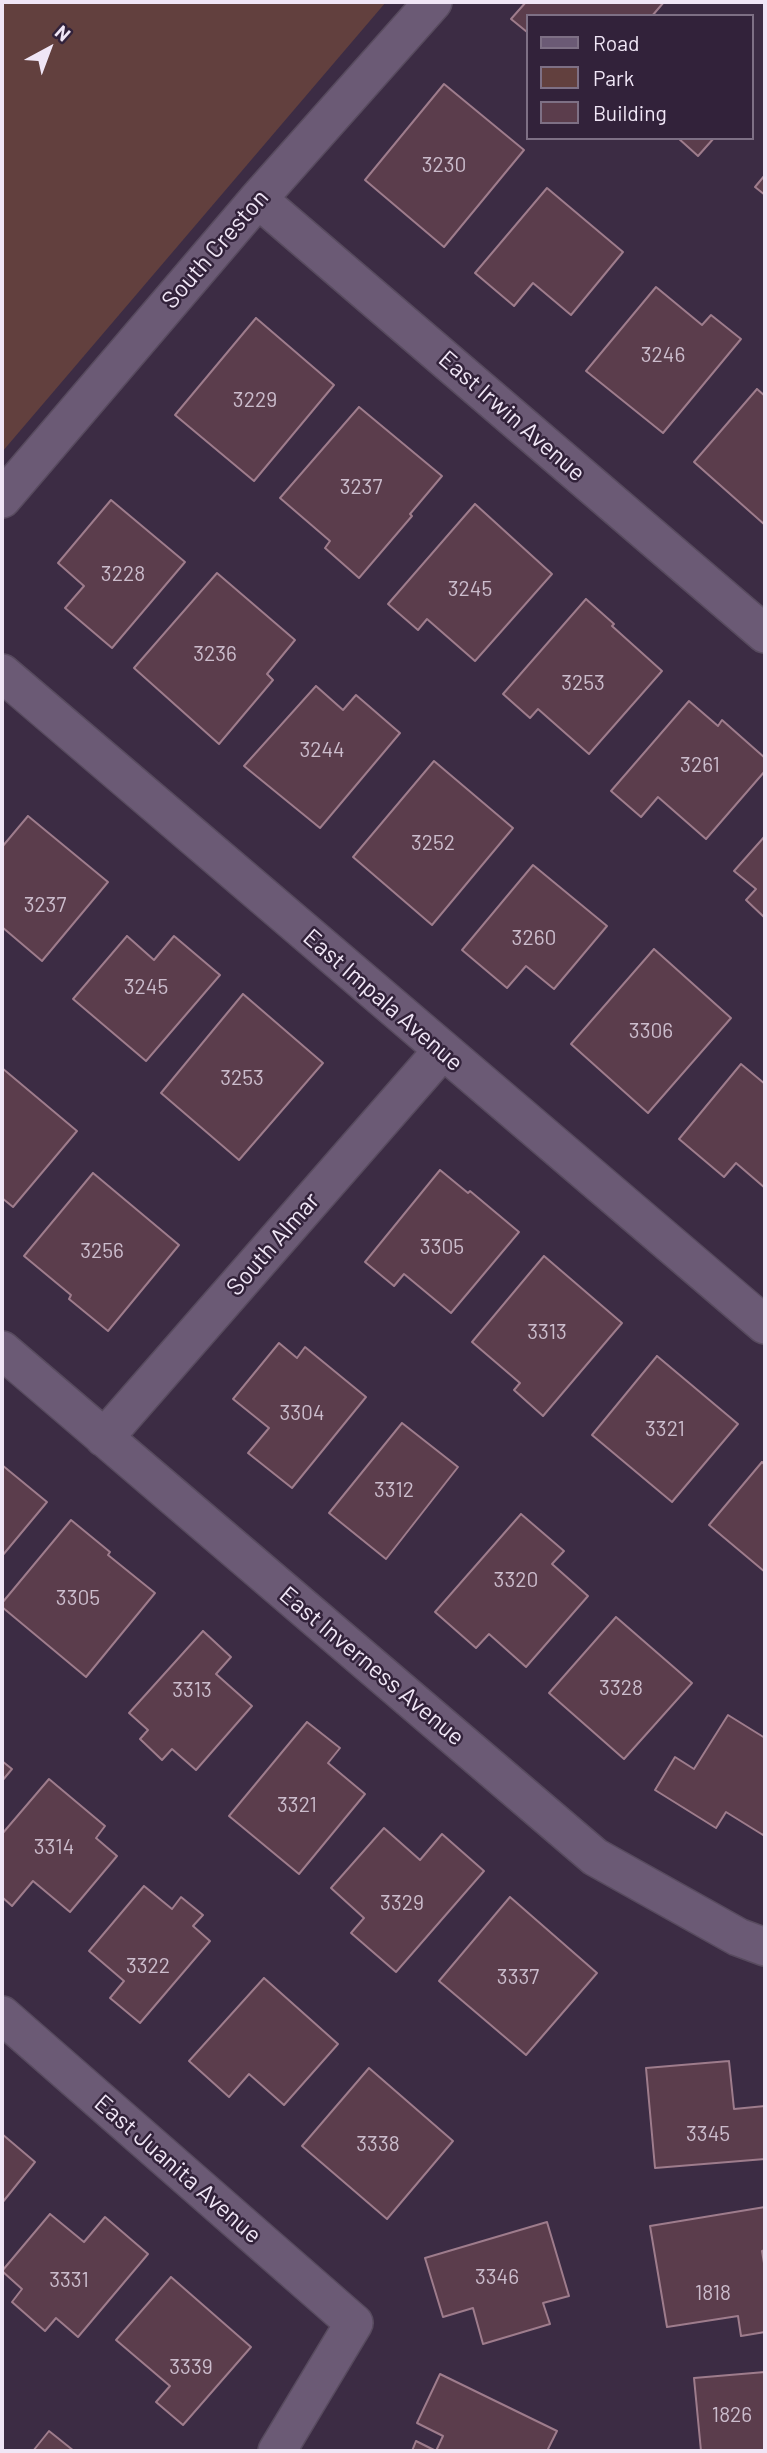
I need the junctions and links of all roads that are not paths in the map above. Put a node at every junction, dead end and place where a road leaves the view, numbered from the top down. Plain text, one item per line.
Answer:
1 (432, 2) edge
2 (258, 199) junction
3 (2, 499) edge
4 (765, 634) edge
5 (2, 673) edge
6 (442, 1051) junction
7 (765, 1325) edge
8 (2, 1350) edge
9 (104, 1438) junction
10 (765, 1947) edge
11 (2, 2015) edge
12 (277, 2451) edge

1 - 2 street, South Creston
2 - 3 street, South Creston
2 - 4 street, East Irwin Avenue
5 - 6 street, East Impala Avenue
6 - 7 street, East Impala Avenue
6 - 9 street, South Almar
8 - 9 street, East Inverness Avenue
9 - 10 street, East Inverness Avenue
11 - 12 street, East Juanita Avenue

